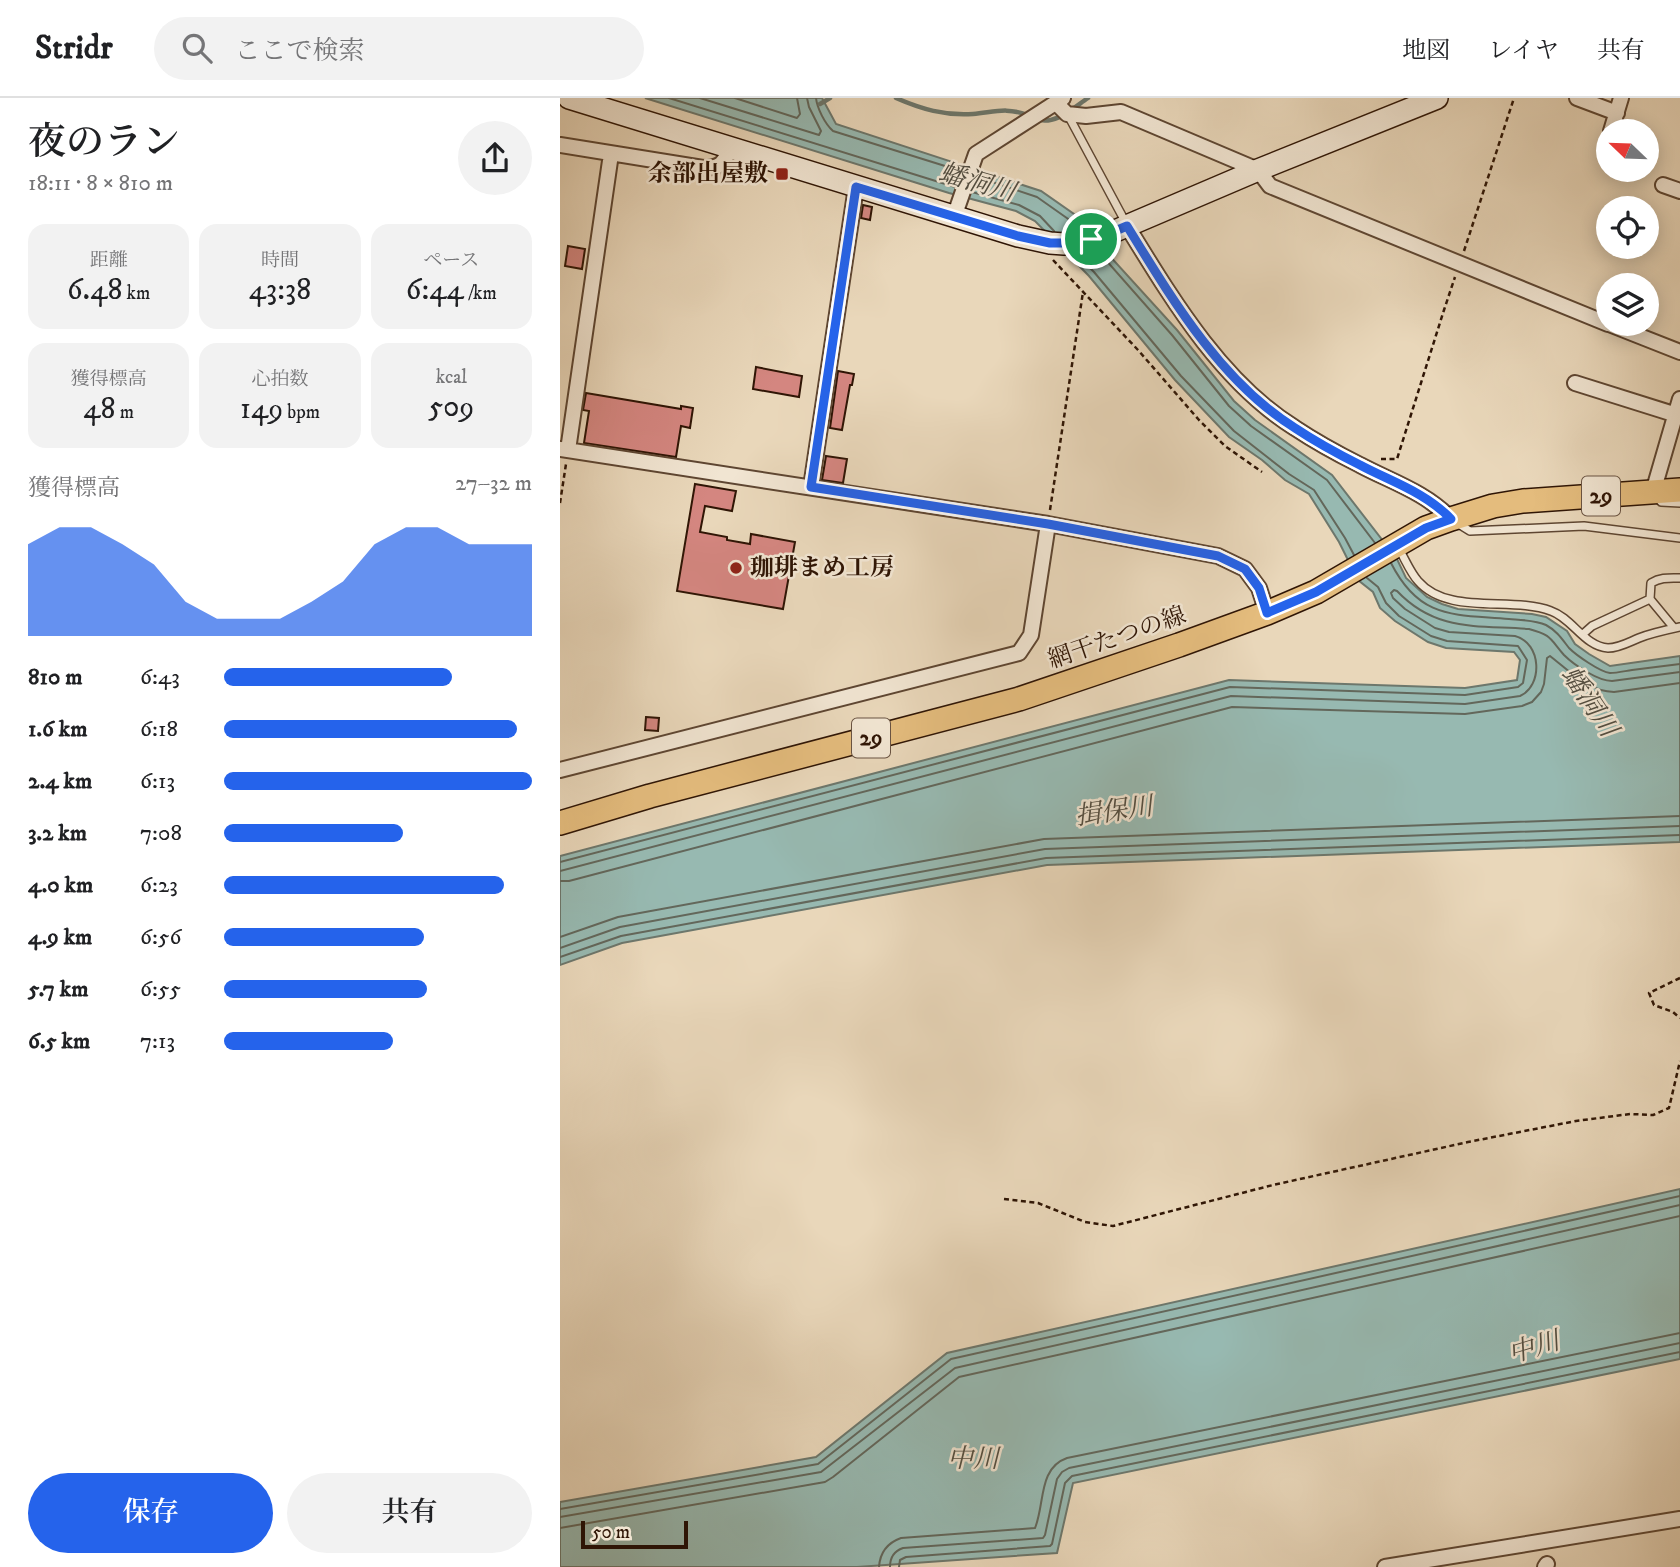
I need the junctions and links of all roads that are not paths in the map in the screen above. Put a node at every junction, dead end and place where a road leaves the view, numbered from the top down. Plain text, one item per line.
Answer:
1 (569, 98) edge
2 (1437, 98) edge
3 (1577, 98) edge
4 (1060, 100) edge
5 (1619, 105) edge
6 (1067, 114) junction
7 (560, 145) edge
8 (731, 148) junction
9 (611, 154) junction
10 (1258, 170) junction
11 (1663, 185) dead end
12 (856, 187) junction
13 (1680, 191) edge
14 (954, 217) junction
15 (1127, 226) junction
16 (1596, 319) edge
17 (1639, 336) edge
18 (1680, 352) edge
19 (1575, 383) dead end
20 (1680, 399) edge
21 (1678, 416) edge
22 (564, 450) edge
23 (811, 487) junction
24 (1680, 490) edge
25 (1653, 492) junction
26 (1680, 503) edge
27 (1451, 519) junction
28 (1048, 524) junction
29 (1680, 538) edge
30 (1396, 545) junction
31 (1680, 578) edge
32 (1650, 599) junction
33 (1267, 613) junction
34 (1677, 627) edge
35 (1583, 634) junction
36 (560, 770) edge
37 (560, 822) edge
38 (1680, 1519) edge
39 (1385, 1567) edge

1 - 8 street
2 - 10 street
3 - 5 street
4 - 6 street
4 - 14 street
6 - 10 street
6 - 15 lane
7 - 9 street
8 - 9 street
8 - 12 street
9 - 22 street
10 - 15 street
10 - 16 street
11 - 13 street
12 - 14 street
12 - 23 street
14 - 15 street
15 - 27 street
17 - 18 street
19 - 21 street
20 - 21 street
21 - 25 street
22 - 23 street
23 - 28 street
24 - 25 main road, 網干たつの線 / 29
25 - 26 lane
25 - 27 main road, 網干たつの線 / 29
27 - 29 lane
27 - 30 main road, 網干たつの線 / 29
28 - 33 street
28 - 36 street
30 - 33 main road, 網干たつの線 / 29
30 - 35 lane
31 - 32 lane
32 - 34 lane
32 - 35 lane
33 - 37 main road, 網干たつの線 / 29
34 - 35 lane
38 - 39 street

